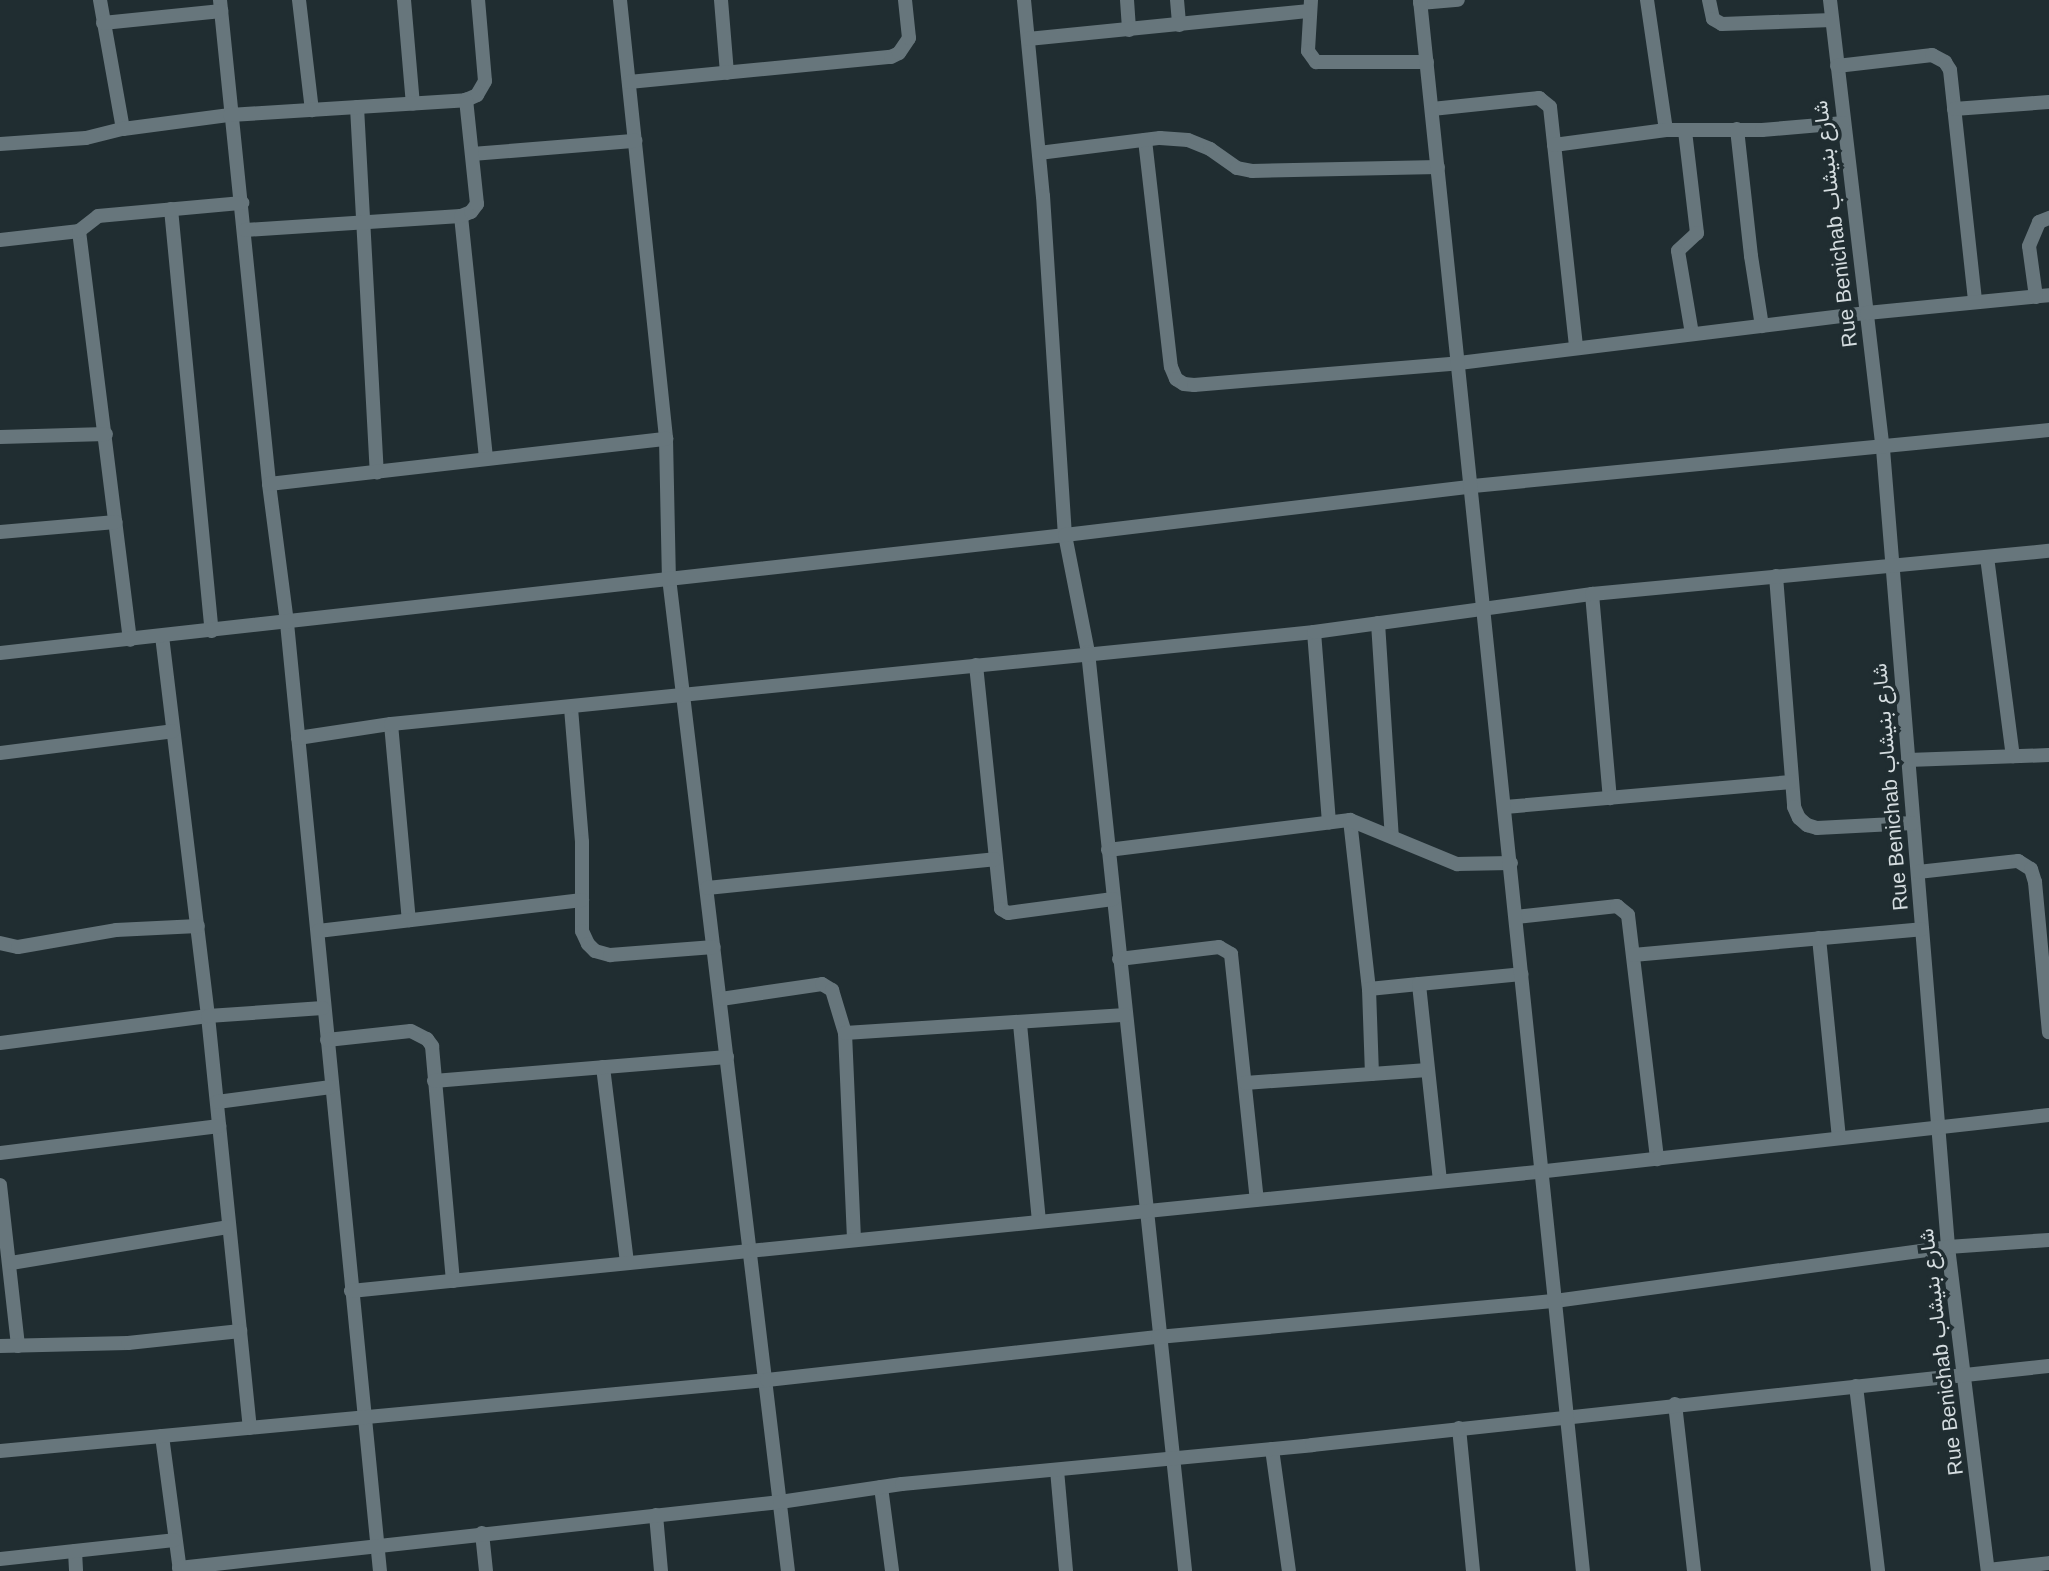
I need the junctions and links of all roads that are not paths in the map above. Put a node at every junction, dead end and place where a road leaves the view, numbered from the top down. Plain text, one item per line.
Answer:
1 (100, 0) edge
2 (299, 0) edge
3 (404, 0) edge
4 (478, 0) edge
5 (620, 0) edge
6 (721, 0) edge
7 (905, 0) edge
8 (1024, 0) edge
9 (1127, 0) edge
10 (1177, 0) edge
11 (1458, 0) edge
12 (1647, 0) edge
13 (1709, 0) edge
14 (1830, 0) edge
15 (1420, 2) edge
16 (220, 6) edge
17 (1311, 6) edge
18 (1832, 20) junction
19 (103, 23) junction
20 (1179, 25) junction
21 (1129, 30) junction
22 (1028, 39) junction
23 (1427, 62) junction
24 (1837, 66) junction
25 (727, 73) junction
26 (629, 82) junction
27 (466, 100) junction
28 (2049, 102) edge
29 (413, 103) junction
30 (357, 107) junction
31 (1432, 109) junction
32 (1954, 109) junction
33 (312, 110) junction
34 (230, 115) junction
35 (1844, 123) junction
36 (123, 129) junction
37 (1666, 130) junction
38 (1737, 130) junction
39 (1685, 131) junction
40 (1145, 140) junction
41 (635, 141) junction
42 (0, 144) edge
43 (1554, 145) junction
44 (1039, 153) junction
45 (472, 154) junction
46 (1438, 167) junction
47 (242, 203) junction
48 (171, 209) junction
49 (461, 216) junction
50 (2049, 218) edge
51 (363, 222) junction
52 (245, 230) junction
53 (79, 231) junction
54 (0, 240) edge
55 (2043, 296) edge
56 (1975, 302) junction
57 (1867, 313) junction
58 (1762, 326) junction
59 (1692, 334) junction
60 (1576, 348) junction
61 (1460, 363) junction
62 (2049, 430) edge
63 (106, 434) junction
64 (0, 437) edge
65 (666, 439) junction
66 (1883, 449) junction
67 (486, 459) junction
68 (377, 472) junction
69 (270, 484) junction
70 (1473, 486) junction
71 (116, 522) junction
72 (0, 532) edge
73 (1065, 535) junction
74 (2049, 551) edge
75 (1987, 557) junction
76 (1893, 565) junction
77 (1776, 576) junction
78 (669, 578) junction
79 (1592, 594) junction
80 (1485, 608) junction
81 (287, 623) junction
82 (1378, 623) junction
83 (212, 631) junction
84 (1314, 632) junction
85 (162, 636) junction
86 (130, 640) junction
87 (1088, 652) junction
88 (0, 653) edge
89 (976, 665) junction
90 (684, 695) junction
91 (571, 708) junction
92 (391, 724) junction
93 (173, 731) junction
94 (298, 738) junction
95 (0, 753) edge
96 (2049, 755) edge
97 (2013, 756) junction
98 (1908, 760) junction
99 (1791, 782) junction
100 (1610, 798) junction
101 (1505, 807) junction
102 (1350, 820) junction
103 (1329, 822) junction
104 (1913, 823) junction
105 (1392, 837) junction
106 (1108, 850) junction
107 (995, 859) junction
108 (1511, 863) junction
109 (1917, 872) junction
110 (707, 888) junction
111 (1113, 899) junction
112 (582, 900) junction
113 (1516, 917) junction
114 (409, 920) junction
115 (2044, 920) edge
116 (198, 926) junction
117 (1922, 929) junction
118 (318, 931) junction
119 (1819, 938) junction
120 (0, 943) edge
121 (714, 947) junction
122 (1633, 955) junction
123 (1119, 959) junction
124 (1522, 974) junction
125 (1419, 984) junction
126 (1369, 989) junction
127 (721, 999) junction
128 (323, 1009) junction
129 (1125, 1015) junction
130 (208, 1016) junction
131 (1020, 1024) junction
132 (2049, 1031) edge
133 (845, 1033) junction
134 (327, 1040) junction
135 (0, 1043) edge
136 (727, 1057) junction
137 (603, 1067) junction
138 (1428, 1070) junction
139 (1372, 1074) junction
140 (434, 1081) junction
141 (1245, 1083) junction
142 (331, 1087) junction
143 (217, 1102) junction
144 (2049, 1115) edge
145 (219, 1126) junction
146 (1939, 1128) junction
147 (1839, 1138) junction
148 (0, 1153) edge
149 (1657, 1159) junction
150 (1542, 1171) junction
151 (1440, 1181) junction
152 (0, 1185) edge
153 (1257, 1200) junction
154 (1145, 1210) junction
155 (1039, 1221) junction
156 (229, 1227) junction
157 (854, 1240) junction
158 (2049, 1240) edge
159 (1948, 1247) junction
160 (751, 1250) junction
161 (11, 1263) junction
162 (627, 1263) junction
163 (453, 1281) junction
164 (351, 1291) junction
165 (1555, 1301) junction
166 (240, 1331) junction
167 (1158, 1338) junction
168 (0, 1346) edge
169 (18, 1346) junction
170 (2049, 1366) edge
171 (1964, 1375) junction
172 (767, 1380) junction
173 (1856, 1386) junction
174 (1675, 1404) junction
175 (1566, 1416) junction
176 (363, 1417) junction
177 (250, 1428) junction
178 (1459, 1428) junction
179 (162, 1436) junction
180 (1272, 1449) junction
181 (0, 1451) edge
182 (1172, 1456) junction
183 (1057, 1469) junction
184 (881, 1487) junction
185 (780, 1502) junction
186 (656, 1515) junction
187 (482, 1533) junction
188 (174, 1540) junction
189 (377, 1544) junction
190 (75, 1551) junction
191 (0, 1559) edge
192 (2049, 1563) edge
193 (180, 1570) edge
194 (76, 1571) edge
195 (380, 1571) edge
196 (486, 1571) edge
197 (661, 1571) edge
198 (788, 1571) edge
199 (892, 1571) edge
200 (1066, 1571) edge
201 (1185, 1571) edge
202 (1289, 1571) edge
203 (1473, 1571) edge
204 (1583, 1571) edge
205 (1694, 1571) edge
206 (1878, 1571) edge
207 (1988, 1571) edge

1 - 19 street
2 - 33 street
3 - 29 street
4 - 27 street
5 - 26 street
6 - 25 street
7 - 25 street
8 - 22 street
9 - 21 street
10 - 20 street
11 - 15 street
12 - 37 street
13 - 18 street
14 - 18 street, Rue Benichab شارع بنيشاب
15 - 23 street
16 - 19 street
16 - 34 street
17 - 20 street
17 - 23 street
18 - 24 street, Rue Benichab شارع بنيشاب
19 - 36 street
20 - 21 street
21 - 22 street
22 - 44 street
23 - 31 street
24 - 32 street
24 - 35 street, Rue Benichab شارع بنيشاب
25 - 26 street
26 - 41 street
27 - 29 street
27 - 45 street
28 - 32 street
29 - 30 street
30 - 33 street
30 - 51 street
31 - 43 street
31 - 46 street
32 - 56 street
33 - 34 street
34 - 36 street
34 - 47 street
35 - 38 street
35 - 57 street, Rue Benichab شارع بنيشاب
36 - 42 street
37 - 39 street
37 - 43 street
38 - 39 street
38 - 58 street
39 - 59 street
40 - 44 street
40 - 46 street
40 - 61 street
41 - 45 street
41 - 65 street
43 - 60 street
44 - 73 street
45 - 49 street
46 - 61 street
47 - 48 street
47 - 52 street
48 - 53 street
48 - 83 street
49 - 51 street
49 - 67 street
50 - 55 street
51 - 52 street
51 - 68 street
52 - 69 street
53 - 54 street
53 - 63 street
55 - 56 street
56 - 57 street
57 - 58 street
57 - 66 street, Rue Benichab شارع بنيشاب
58 - 59 street
59 - 60 street
60 - 61 street
61 - 70 street
62 - 66 street
63 - 64 street
63 - 71 street
65 - 67 street
65 - 78 street
66 - 70 street
66 - 76 street, Rue Benichab شارع بنيشاب
67 - 68 street
68 - 69 street
69 - 81 street
70 - 73 street
70 - 80 street
71 - 72 street
71 - 86 street
73 - 78 street
73 - 87 street
74 - 75 street
75 - 76 street
75 - 97 street
76 - 77 street
76 - 98 street, Rue Benichab شارع بنيشاب
77 - 79 street
77 - 99 street
78 - 81 street
78 - 90 street
79 - 80 street
79 - 100 street
80 - 82 street
80 - 101 street
81 - 83 street
81 - 94 street
82 - 84 street
82 - 105 street
83 - 85 street
84 - 87 street
84 - 103 street
85 - 86 street
85 - 93 street
86 - 88 street
87 - 89 street
87 - 106 street
89 - 90 street
89 - 107 street
90 - 91 street
90 - 110 street
91 - 92 street
91 - 112 street
92 - 94 street
92 - 114 street
93 - 95 street
93 - 116 street
94 - 118 street
96 - 97 street
97 - 98 street
98 - 104 street, Rue Benichab شارع بنيشاب
99 - 100 street
99 - 104 street
100 - 101 street
101 - 108 street
102 - 103 street
102 - 105 street
102 - 126 street
103 - 106 street
104 - 109 street, Rue Benichab شارع بنيشاب
105 - 108 street
106 - 111 street
107 - 110 street
107 - 111 street
108 - 113 street
109 - 115 street
109 - 117 street, Rue Benichab شارع بنيشاب
110 - 121 street
111 - 123 street
112 - 114 street
112 - 121 street
113 - 122 street
113 - 124 street
114 - 118 street
115 - 132 street
116 - 120 street
116 - 130 street
117 - 119 street
117 - 146 street, Rue Benichab شارع بنيشاب
118 - 128 street
119 - 122 street
119 - 147 street
121 - 127 street
122 - 149 street
123 - 129 street
123 - 141 street
124 - 125 street
124 - 150 street
125 - 126 street
125 - 138 street
126 - 139 street
127 - 133 street
127 - 136 street
128 - 130 street
128 - 134 street
129 - 131 street
129 - 154 street
130 - 135 street
130 - 143 street
131 - 133 street
131 - 155 street
133 - 157 street
134 - 140 street
134 - 142 street
136 - 137 street
136 - 160 street
137 - 140 street
137 - 162 street
138 - 139 street
138 - 151 street
139 - 141 street
140 - 163 street
141 - 153 street
142 - 143 street
142 - 164 street
143 - 145 street
144 - 146 street
145 - 148 street
145 - 156 street
146 - 147 street
146 - 159 street, Rue Benichab شارع بنيشاب
147 - 149 street
149 - 150 street
150 - 151 street
150 - 165 street
151 - 153 street
152 - 161 street
153 - 154 street
154 - 155 street
154 - 167 street
155 - 157 street
156 - 161 street
156 - 166 street
157 - 160 street
158 - 159 street
159 - 165 street
159 - 171 street, Rue Benichab شارع بنيشاب
160 - 162 street
160 - 172 street
161 - 169 street
162 - 163 street
163 - 164 street
164 - 176 street
165 - 167 street
165 - 175 street
166 - 169 street
166 - 177 street
167 - 172 street
167 - 182 street
168 - 169 street
170 - 171 street
171 - 173 street
171 - 207 street, Rue Benichab شارع بنيشاب
172 - 176 street
172 - 185 street
173 - 174 street
173 - 206 street
174 - 175 street
174 - 205 street
175 - 178 street
175 - 204 street
176 - 177 street
176 - 189 street
177 - 179 street
178 - 180 street
178 - 203 street
179 - 181 street
179 - 188 street
180 - 182 street
180 - 202 street
182 - 183 street
182 - 201 street
183 - 184 street
183 - 200 street
184 - 185 street
184 - 199 street
185 - 186 street
185 - 198 street
186 - 187 street
186 - 197 street
187 - 189 street
187 - 196 street
188 - 190 street
188 - 193 street
189 - 193 street
189 - 195 street
190 - 191 street
190 - 194 street
192 - 207 street

